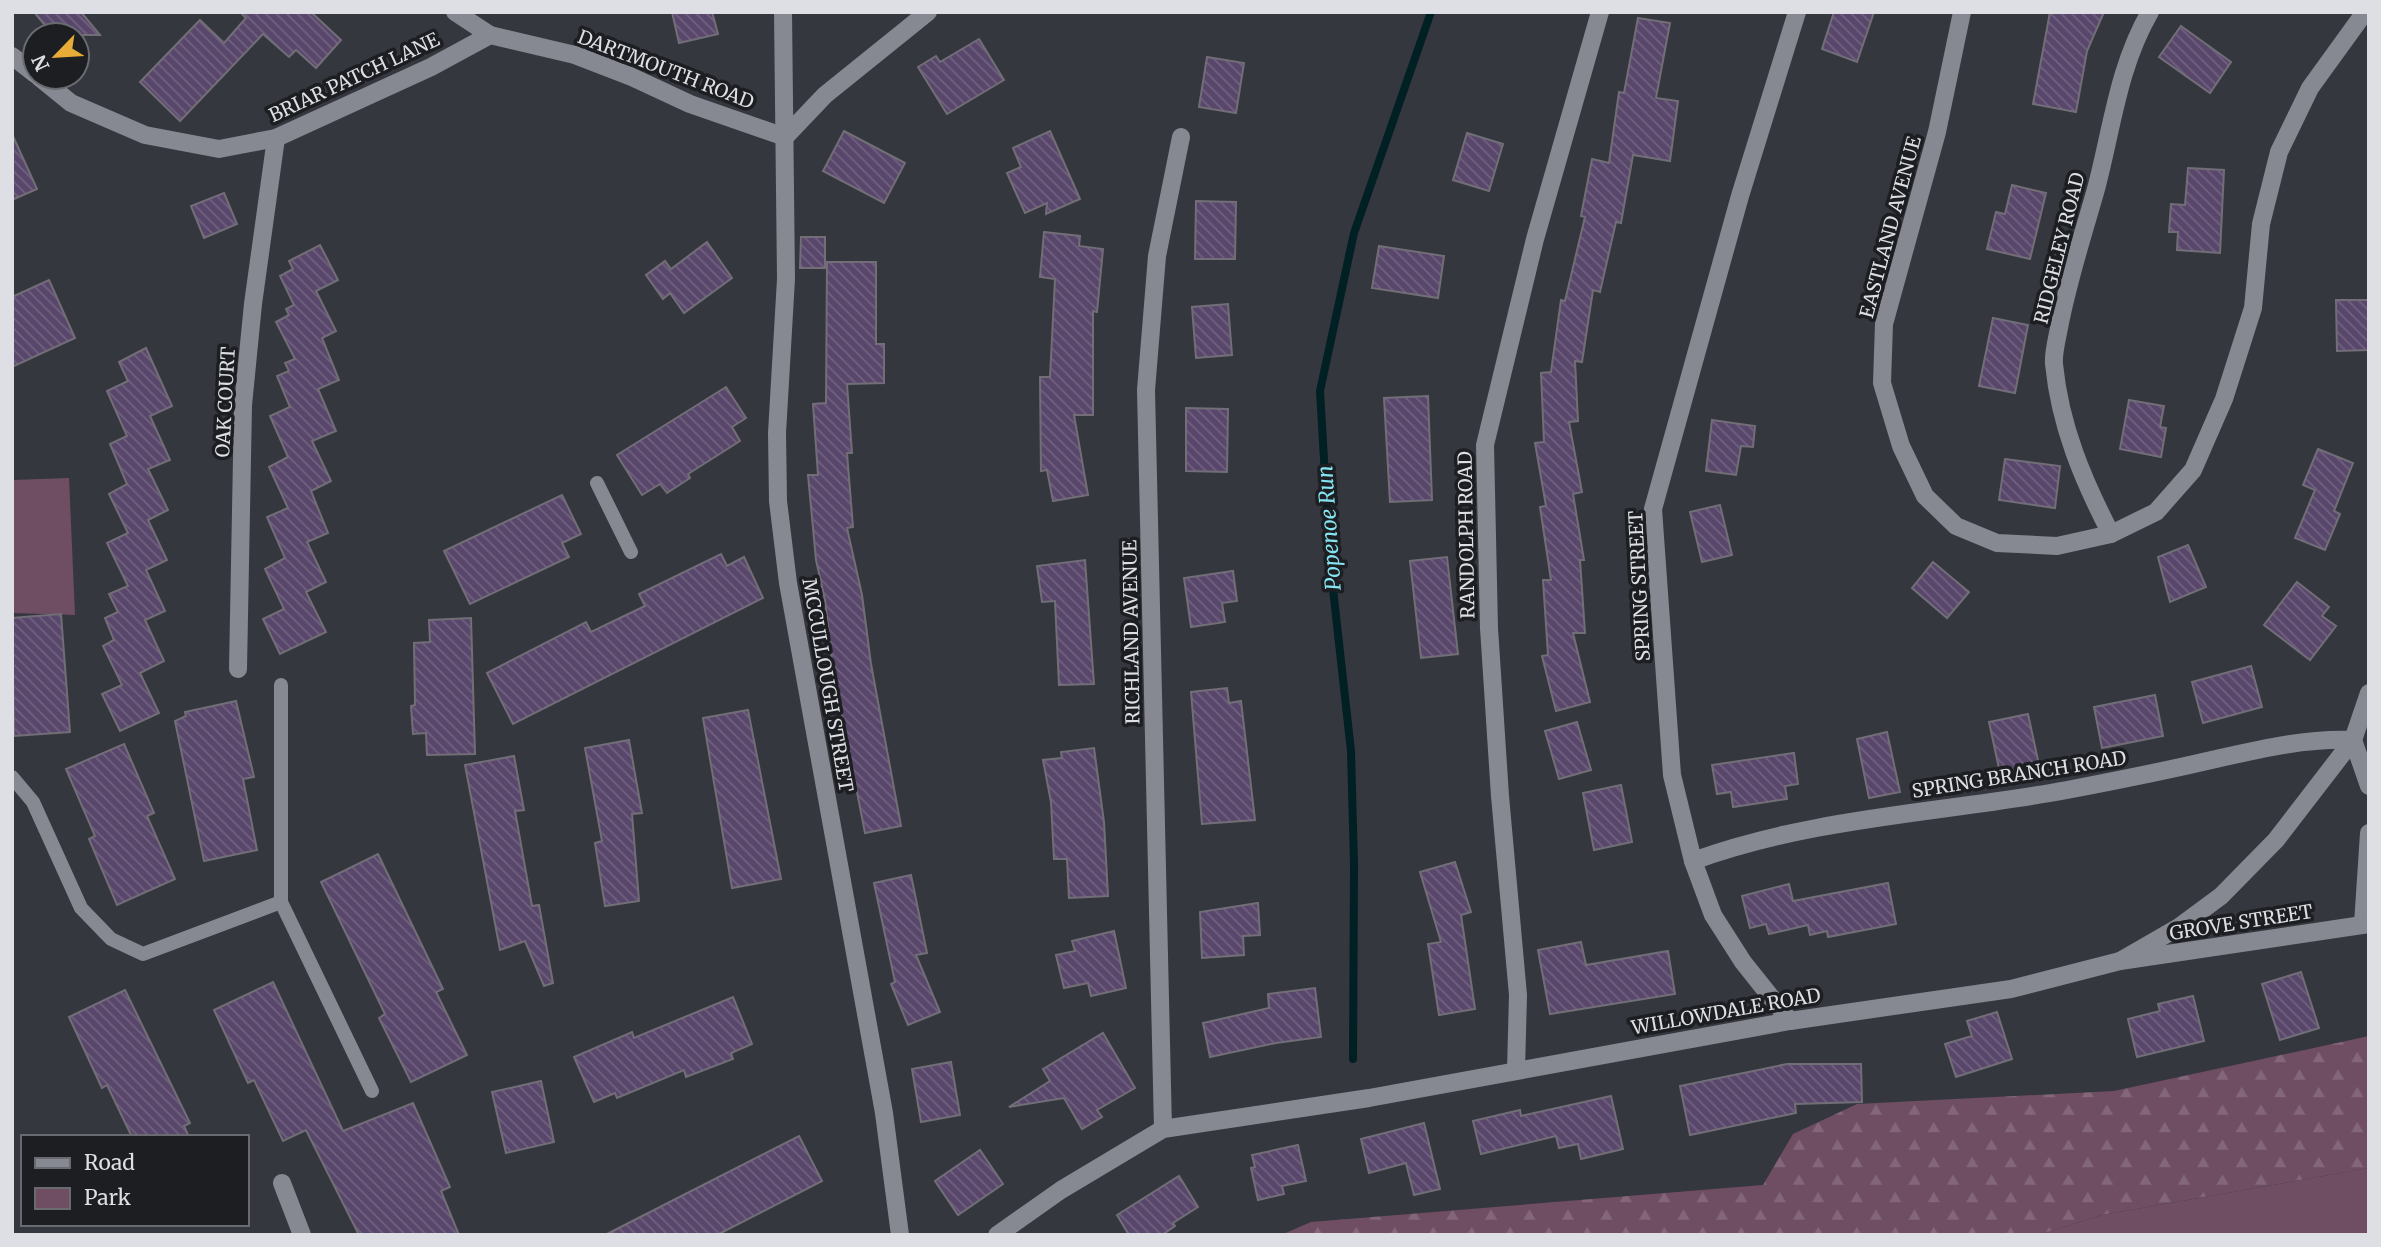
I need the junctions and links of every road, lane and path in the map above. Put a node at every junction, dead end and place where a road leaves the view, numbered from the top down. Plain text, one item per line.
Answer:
1 (455, 12) edge
2 (783, 12) edge
3 (928, 12) edge
4 (1600, 12) edge
5 (1797, 12) edge
6 (1962, 12) edge
7 (2150, 12) edge
8 (2365, 12) edge
9 (489, 35) junction
10 (56, 91) edge
11 (785, 137) junction
12 (1181, 137) dead end
13 (276, 138) junction
14 (597, 483) dead end
15 (2110, 534) junction
16 (631, 552) dead end
17 (238, 670) dead end
18 (281, 685) dead end
19 (2369, 693) edge
20 (2353, 740) junction
21 (12, 777) edge
22 (2369, 786) edge
23 (2369, 833) edge
24 (1693, 861) junction
25 (281, 902) junction
26 (2366, 924) edge
27 (2120, 961) junction
28 (1790, 1021) junction
29 (1516, 1070) junction
30 (372, 1091) dead end
31 (1163, 1129) junction
32 (282, 1183) dead end
33 (302, 1235) edge
34 (900, 1235) edge
35 (997, 1235) edge

1 - 9 street, DARTMOUTH ROAD
2 - 11 street, MCCULLOUGH STREET
3 - 11 street
4 - 29 street, RANDOLPH ROAD
5 - 24 street, SPRING STREET
6 - 15 street, EASTLAND AVENUE
7 - 15 street, RIDGELEY ROAD
8 - 15 street, EASTLAND AVENUE
9 - 11 street, DARTMOUTH ROAD
9 - 13 street, BRIAR PATCH LANE
10 - 13 street, BRIAR PATCH LANE
11 - 34 street, MCCULLOUGH STREET
12 - 31 street, RICHLAND AVENUE
13 - 17 street, OAK COURT
14 - 16 lane
18 - 25 lane
19 - 20 street, WILLOWDALE ROAD
20 - 22 street
20 - 24 street, SPRING BRANCH ROAD
20 - 27 street, WILLOWDALE ROAD
21 - 25 lane
23 - 26 street
24 - 28 street, SPRING STREET
25 - 30 lane
26 - 27 street, GROVE STREET
27 - 28 street, WILLOWDALE ROAD
28 - 29 street, WILLOWDALE ROAD
29 - 31 street, WILLOWDALE ROAD
31 - 35 street, WILLOWDALE ROAD
32 - 33 street

